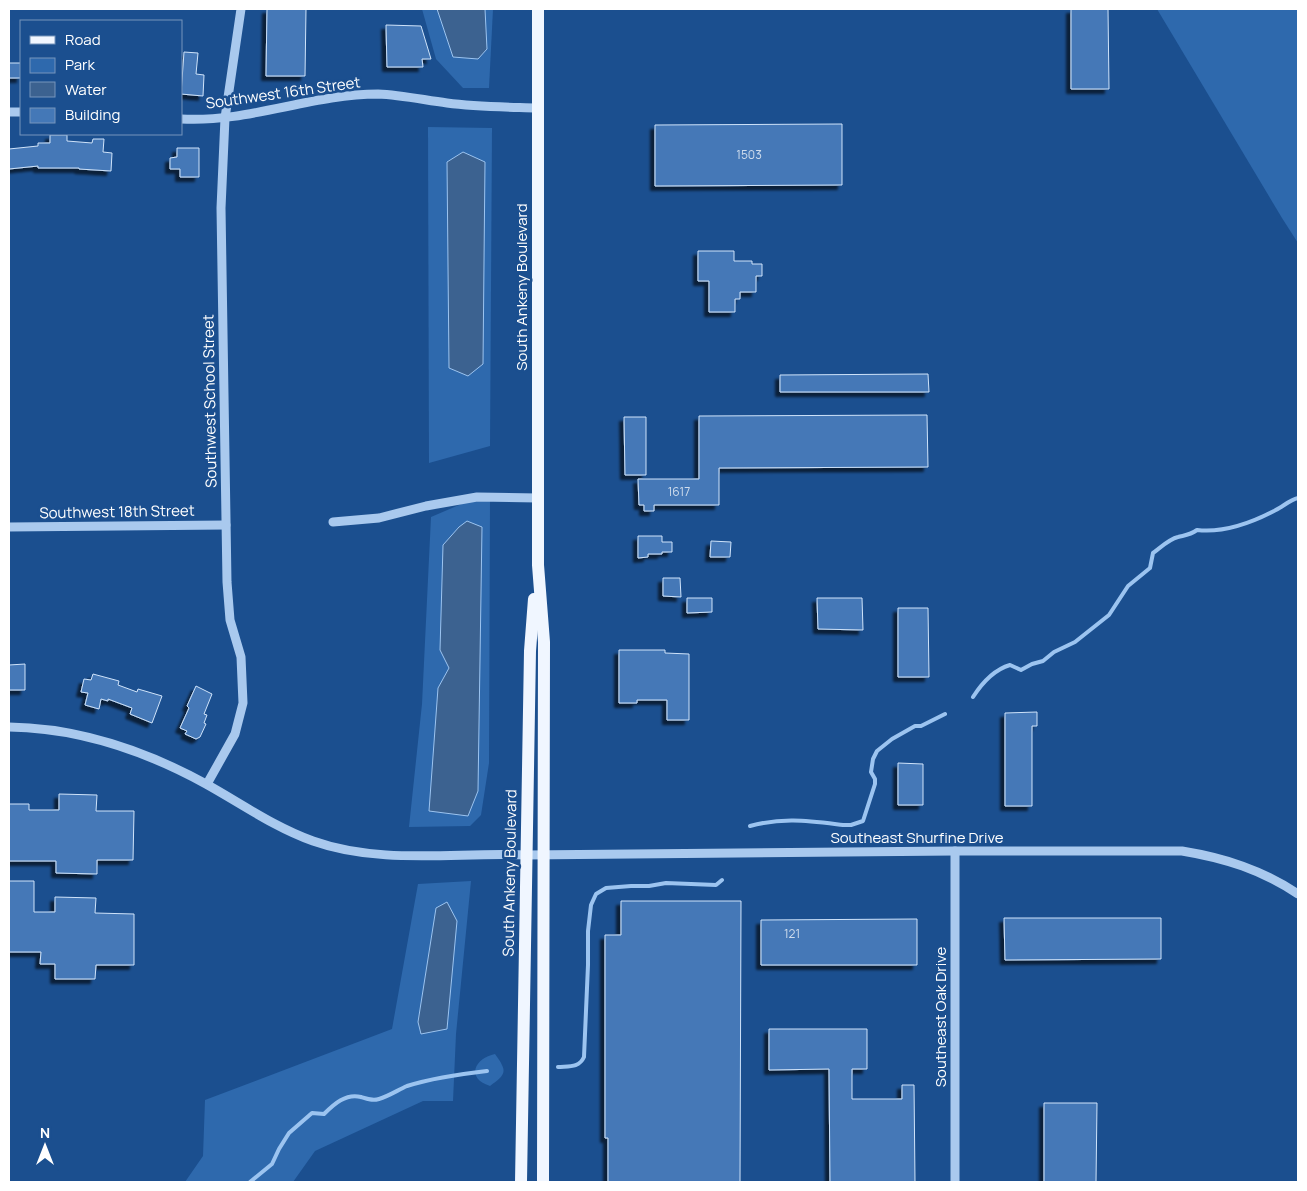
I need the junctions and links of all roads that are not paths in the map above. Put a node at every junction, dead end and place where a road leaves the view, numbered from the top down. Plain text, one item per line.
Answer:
1 (241, 9) edge
2 (538, 9) edge
3 (538, 108) junction
4 (225, 118) junction
5 (182, 119) edge
6 (538, 498) junction
7 (333, 522) dead end
8 (226, 525) junction
9 (9, 527) edge
10 (538, 565) junction
11 (9, 726) edge
12 (206, 784) junction
13 (954, 851) junction
14 (526, 855) junction
15 (543, 855) junction
16 (1298, 894) edge
17 (521, 1182) edge
18 (543, 1182) edge
19 (956, 1182) edge

1 - 4 street, Southwest School Street
2 - 3 main road, South Ankeny Boulevard
3 - 4 street, Southwest 16th Street
3 - 6 main road, South Ankeny Boulevard
4 - 5 street, Southwest 16th Street
4 - 8 street, Southwest School Street
6 - 7 street
6 - 10 main road, South Ankeny Boulevard
8 - 9 street, Southwest 18th Street
8 - 12 street, Southwest School Street
10 - 14 main road, South Ankeny Boulevard
10 - 15 main road, South Ankeny Boulevard
11 - 12 street, Southeast Shurfine Drive
12 - 14 street, Southeast Shurfine Drive
13 - 15 street, Southeast Shurfine Drive
13 - 16 street, Southeast Shurfine Drive
13 - 19 street, Southeast Oak Drive
14 - 15 street, Southeast Shurfine Drive
14 - 17 main road, South Ankeny Boulevard
15 - 18 main road, South Ankeny Boulevard

